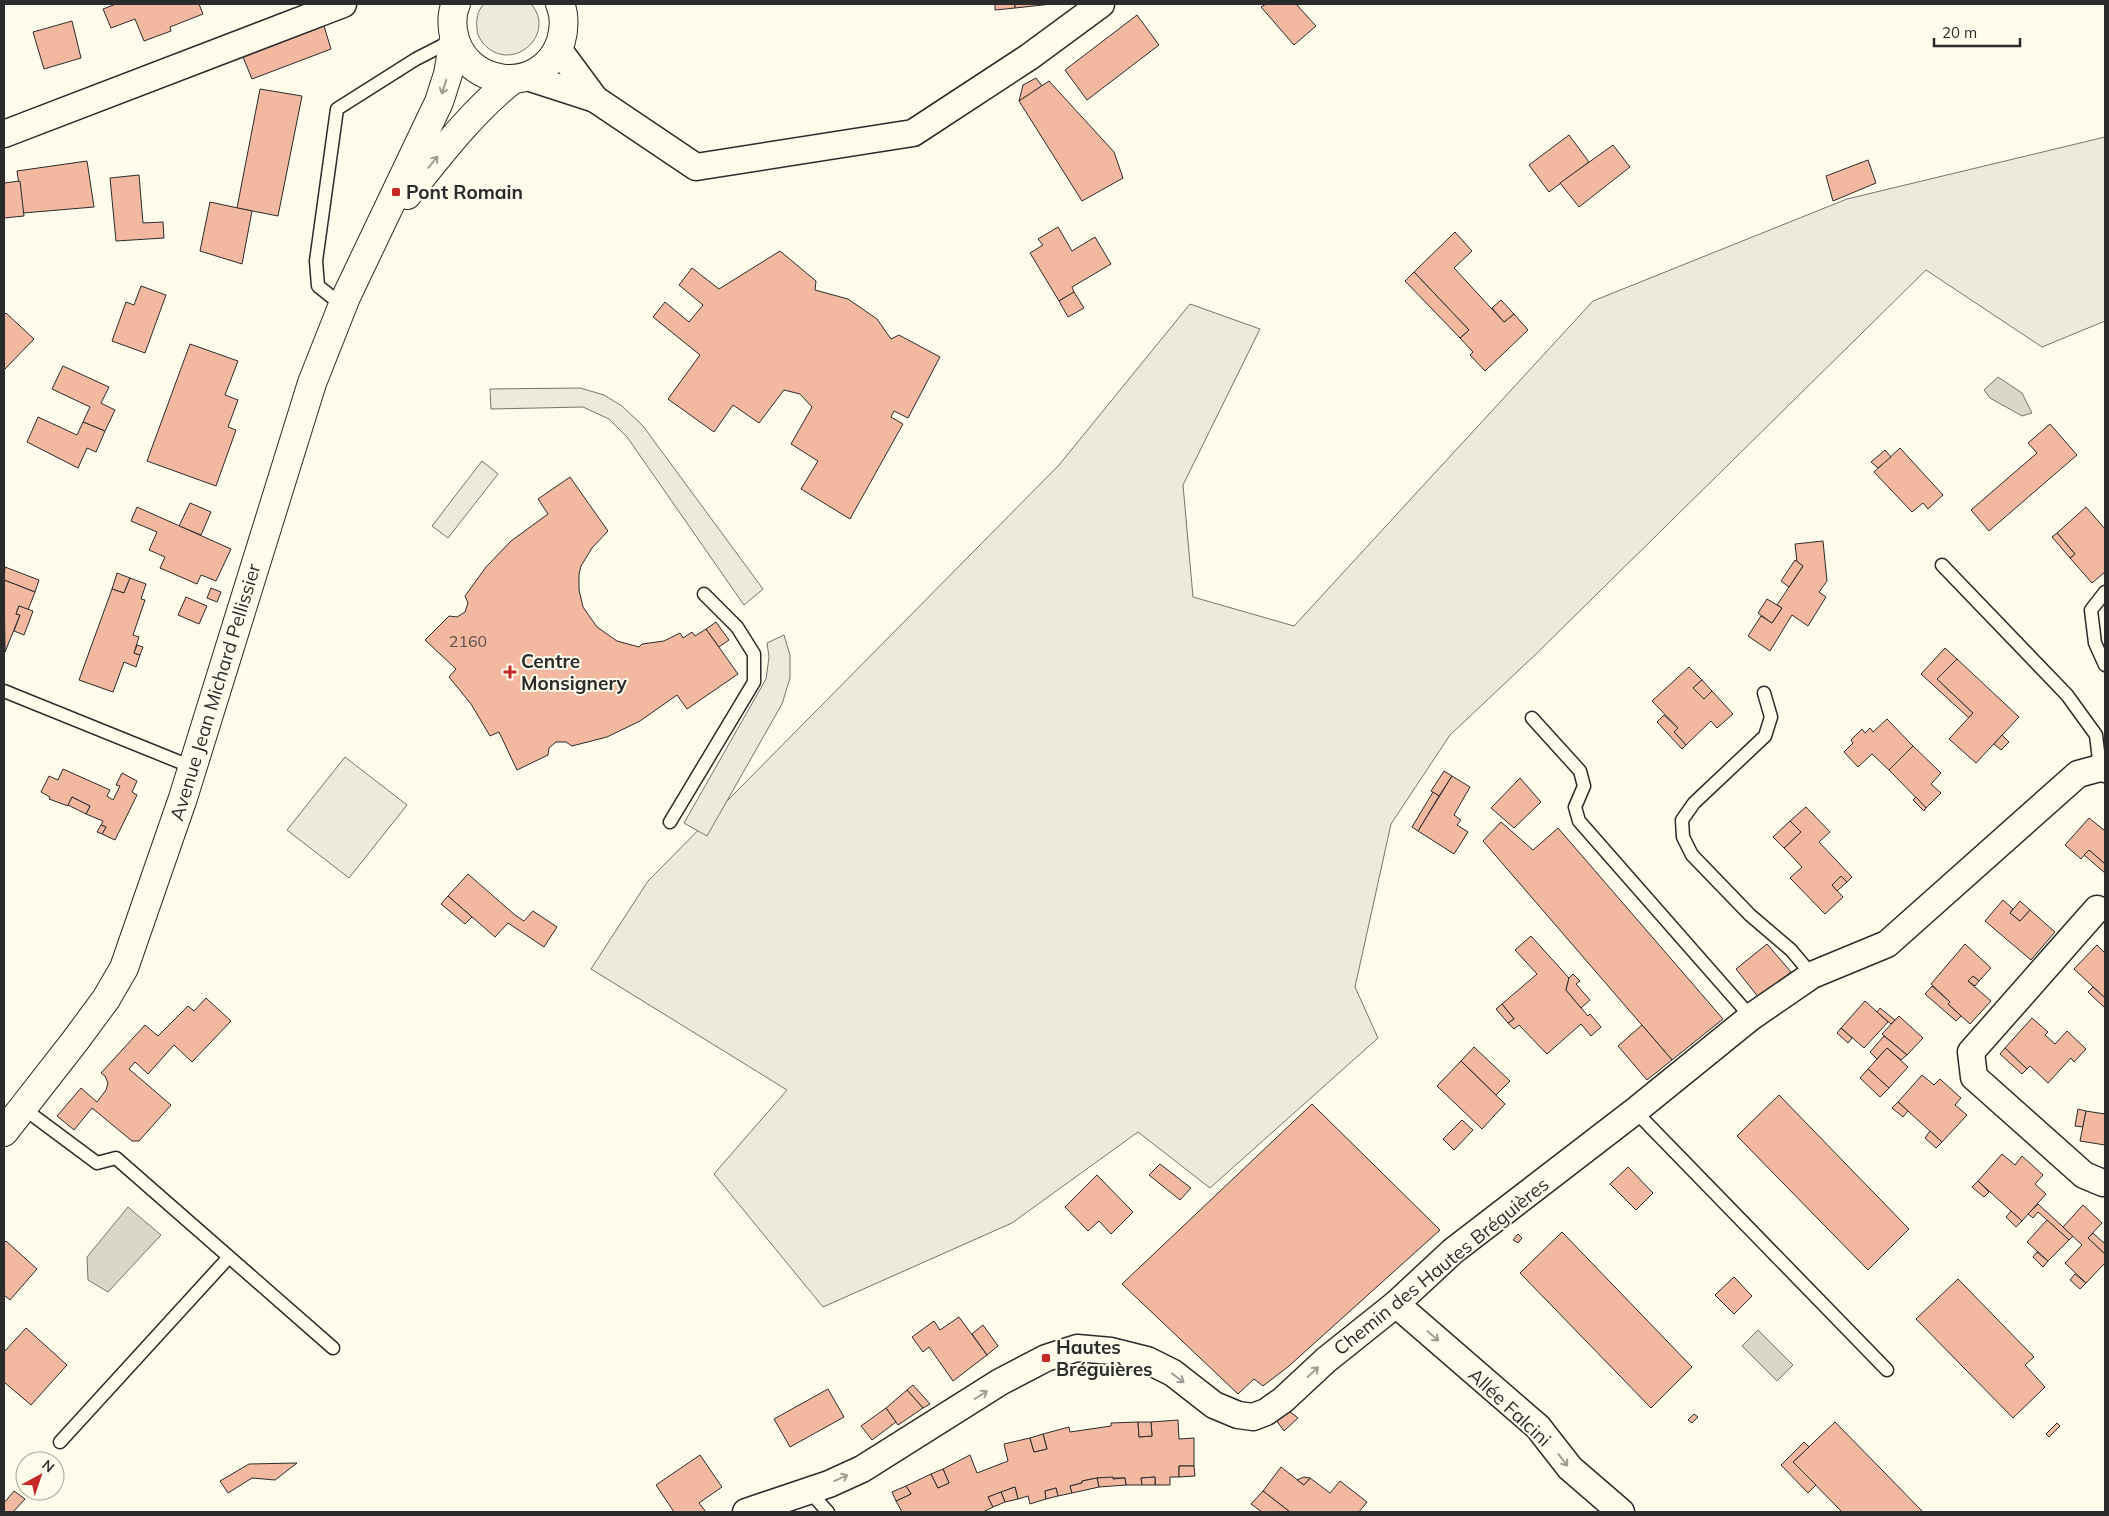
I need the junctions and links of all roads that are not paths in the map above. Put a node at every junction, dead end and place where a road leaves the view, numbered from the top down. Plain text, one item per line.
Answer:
1 (343, 4) edge
2 (456, 4) edge
3 (1101, 4) edge
4 (562, 5) edge
5 (454, 39) junction
6 (558, 49) junction
7 (519, 78) junction
8 (596, 99) junction
9 (4, 134) edge
10 (380, 227) junction
11 (342, 305) junction
12 (1942, 565) dead end
13 (2105, 592) edge
14 (704, 594) dead end
15 (2105, 665) edge
16 (4, 691) edge
17 (1764, 692) dead end
18 (1532, 718) dead end
19 (2104, 766) edge
20 (192, 767) junction
21 (670, 822) dead end
22 (2096, 909) dead end
23 (1812, 975) junction
24 (1751, 1017) junction
25 (23, 1108) junction
26 (1635, 1111) junction
27 (4, 1132) edge
28 (2104, 1186) edge
29 (229, 1257) junction
30 (1396, 1304) junction
31 (333, 1348) dead end
32 (1887, 1370) dead end
33 (60, 1442) dead end
34 (808, 1490) junction
35 (746, 1512) edge
36 (828, 1512) edge
37 (1621, 1512) edge

1 - 9 street
2 - 5 street, Avenue Jean Michard Pellissier
3 - 8 street
4 - 6 street
5 - 7 street
5 -> 10 street, Avenue Jean Michard Pellissier
5 - 11 lane
6 - 7 street, Avenue Jean Michard Pellissier
6 - 8 street
7 - 8 street
10 -> 7 street, Avenue Jean Michard Pellissier
10 - 11 street, Avenue Jean Michard Pellissier
11 - 20 street, Avenue Jean Michard Pellissier
12 - 19 lane
13 - 15 lane
14 - 21 lane
16 - 20 lane
17 - 23 lane
18 - 24 lane
19 - 23 street, Chemin des Hautes Bréguières
20 - 25 street, Avenue Jean Michard Pellissier
22 - 28 street
23 - 24 street, Chemin des Hautes Bréguières
24 - 26 street, Chemin des Hautes Bréguières
25 - 27 street, Avenue Jean Michard Pellissier
25 - 29 lane
26 - 30 street, Chemin des Hautes Bréguières
26 - 32 lane
29 - 31 lane
29 - 33 lane
34 -> 30 street, Chemin des Hautes Bréguières
30 -> 37 street, Allée Falcini
34 - 35 street, Chemin des Hautes Bréguières
34 - 36 lane

